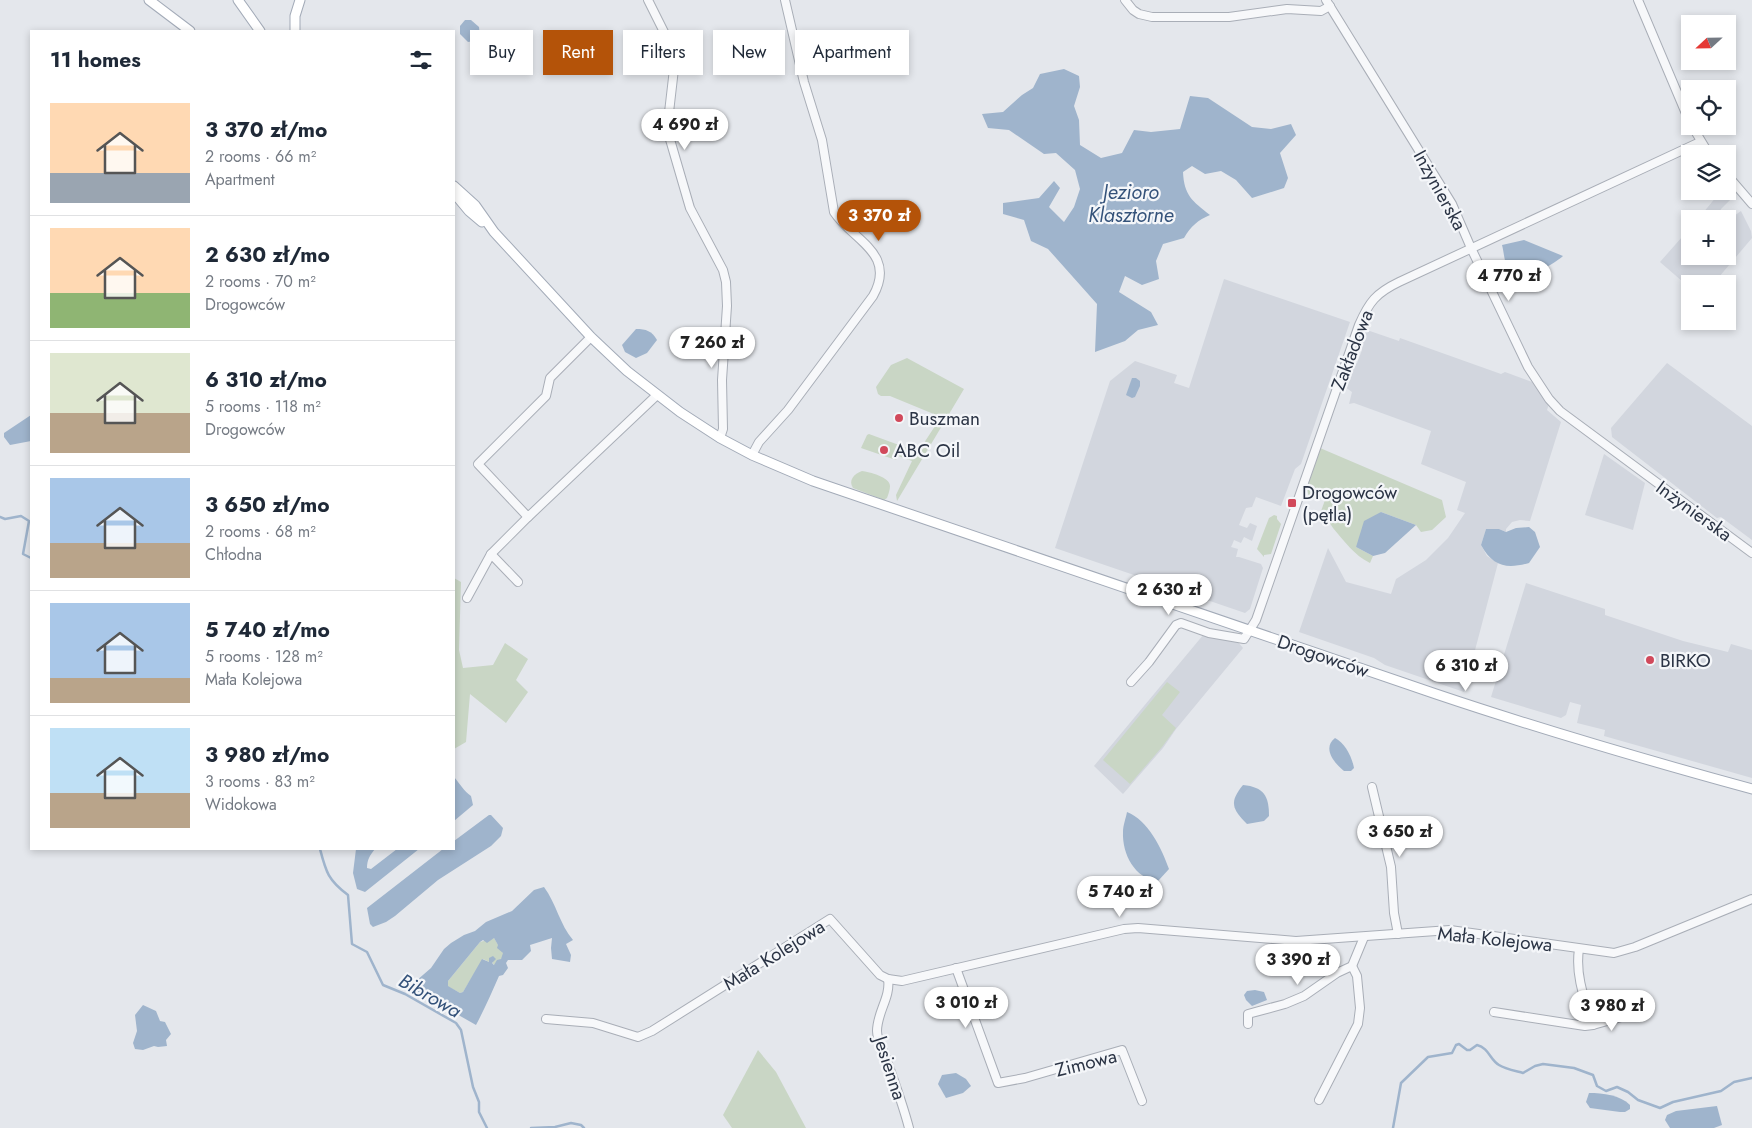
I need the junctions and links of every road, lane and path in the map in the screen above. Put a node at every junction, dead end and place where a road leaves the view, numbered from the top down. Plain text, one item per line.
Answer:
1 (149, 0) edge
2 (238, 0) edge
3 (300, 0) edge
4 (648, 0) edge
5 (785, 0) edge
6 (1125, 0) edge
7 (1638, 0) edge
8 (1328, 3) edge
9 (189, 30) edge
10 (259, 30) edge
11 (295, 30) edge
12 (1681, 101) edge
13 (1696, 135) edge
14 (1700, 142) junction
15 (1702, 145) edge
16 (1736, 185) edge
17 (455, 187) edge
18 (455, 194) edge
19 (1752, 204) edge
20 (494, 232) junction
21 (1471, 248) junction
22 (591, 337) junction
23 (657, 395) junction
24 (720, 438) junction
25 (752, 455) junction
26 (528, 517) junction
27 (1752, 553) edge
28 (491, 554) junction
29 (518, 582) dead end
30 (467, 598) dead end
31 (1249, 630) junction
32 (1131, 682) dead end
33 (1372, 787) dead end
34 (1752, 789) edge
35 (1752, 899) edge
36 (1398, 934) junction
37 (1364, 937) junction
38 (1579, 949) junction
39 (1352, 966) junction
40 (956, 968) junction
41 (888, 979) junction
42 (1494, 1012) dead end
43 (1625, 1016) dead end
44 (546, 1019) dead end
45 (1248, 1024) dead end
46 (1593, 1025) junction
47 (1319, 1100) dead end
48 (1142, 1101) dead end
49 (909, 1128) edge

1 - 9 main road
2 - 10 main road
3 - 11 main road
4 - 24 street
5 - 25 street
6 - 8 street
7 - 12 street
8 - 21 street, Inżynierska
13 - 14 street
14 - 15 street
14 - 21 street, Zakładowa
16 - 19 street
17 - 20 main road
18 - 20 main road
20 - 22 main road, Drogowców
21 - 27 street, Inżynierska
21 - 31 street, Zakładowa
22 - 23 main road, Drogowców
22 - 26 street
23 - 24 main road, Drogowców
23 - 26 street
24 - 25 main road, Drogowców
25 - 31 main road, Drogowców
26 - 28 street
28 - 29 street
28 - 30 street
31 - 32 street
31 - 34 main road, Drogowców
33 - 36 street
35 - 38 street, Mała Kolejowa
36 - 37 street, Mała Kolejowa
36 - 38 street, Mała Kolejowa
37 - 39 street
37 - 40 street, Mała Kolejowa
38 - 46 street
39 - 45 street
39 - 47 street
40 - 41 street, Mała Kolejowa
40 - 48 street, Zimowa
41 - 44 street, Mała Kolejowa
41 - 49 street, Jesienna
42 - 46 street
43 - 46 street

